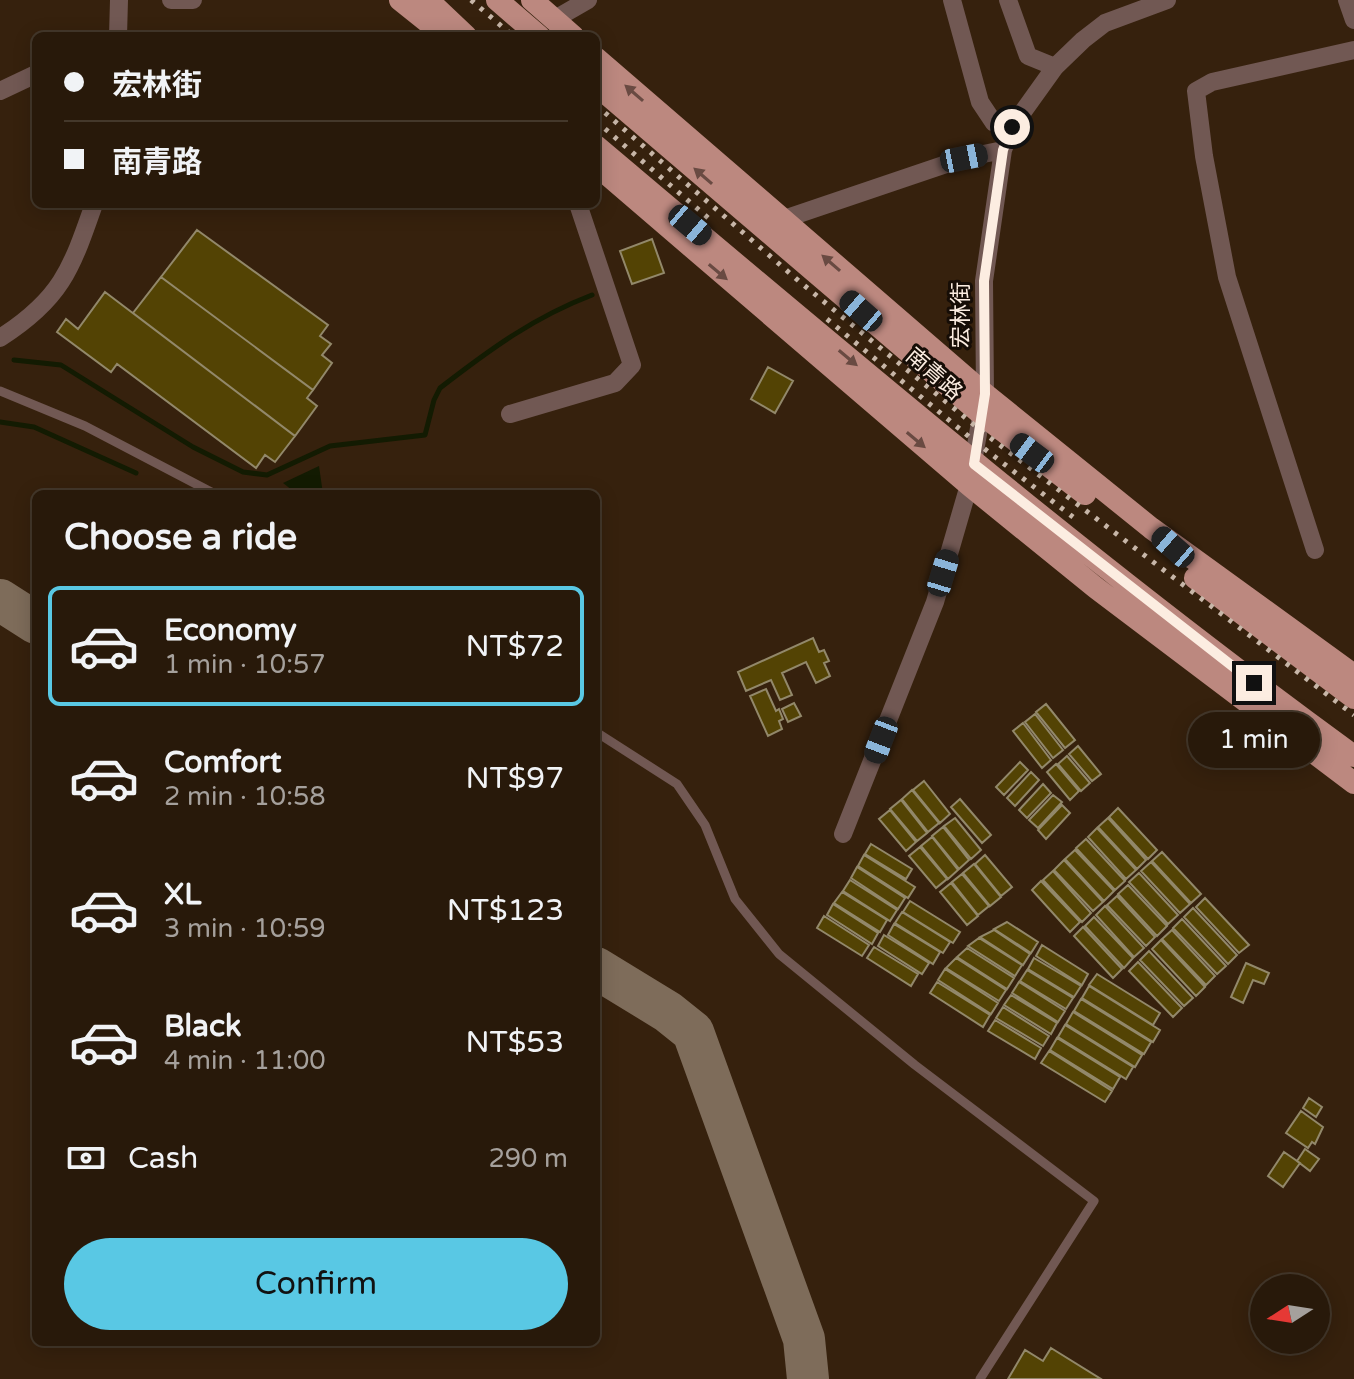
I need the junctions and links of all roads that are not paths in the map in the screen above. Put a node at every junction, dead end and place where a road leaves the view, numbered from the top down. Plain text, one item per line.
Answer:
1 (119, 0) edge
2 (171, 0) edge
3 (193, 0) edge
4 (400, 0) edge
5 (428, 0) edge
6 (532, 0) edge
7 (588, 0) edge
8 (952, 0) edge
9 (1008, 0) edge
10 (1167, 0) edge
11 (1347, 0) edge
12 (503, 6) edge
13 (1354, 20) edge
14 (556, 27) edge
15 (118, 32) edge
16 (454, 32) edge
17 (455, 32) edge
18 (534, 32) edge
19 (1354, 50) edge
20 (600, 62) edge
21 (1055, 67) junction
22 (32, 76) edge
23 (600, 88) edge
24 (0, 91) edge
25 (1012, 127) junction
26 (600, 150) edge
27 (1003, 150) junction
28 (600, 168) edge
29 (92, 208) edge
30 (579, 208) edge
31 (781, 220) junction
32 (0, 338) edge
33 (0, 391) edge
34 (983, 404) junction
35 (510, 414) dead end
36 (971, 475) junction
37 (207, 490) edge
38 (1151, 528) junction
39 (1315, 550) dead end
40 (1096, 588) junction
41 (1285, 646) junction
42 (1354, 675) edge
43 (1254, 683) junction
44 (1354, 698) edge
45 (600, 735) edge
46 (1354, 756) edge
47 (1354, 783) edge
48 (843, 834) dead end
49 (980, 1379) edge

1 - 15 street
2 - 3 street
4 - 16 main road
5 - 17 main road
6 - 14 main road
7 - 14 street
8 - 25 street
9 - 21 street
10 - 21 street, 宏林街
11 - 13 street
12 - 14 main road
12 - 18 main road
19 - 39 street
31 -> 20 main road
21 - 25 street, 宏林街
22 - 24 street
34 -> 23 main road, 南青路
25 - 27 street, 宏林街
26 -> 36 main road, 南青路
27 - 31 street
27 - 34 street, 宏林街
28 -> 36 main road
29 - 32 street
30 - 35 street
34 -> 31 main road
33 - 37 lane
34 - 36 street, 宏林街
34 - 38 main road
34 - 41 main road, 南青路
36 - 40 main road
36 - 43 main road, 南青路
36 - 48 street, 宏林街
38 - 41 main road, 南青路
38 - 42 main road
40 - 43 main road, 南青路
40 - 47 main road
41 - 44 main road, 南青路
43 - 46 main road, 南青路
45 - 49 lane

